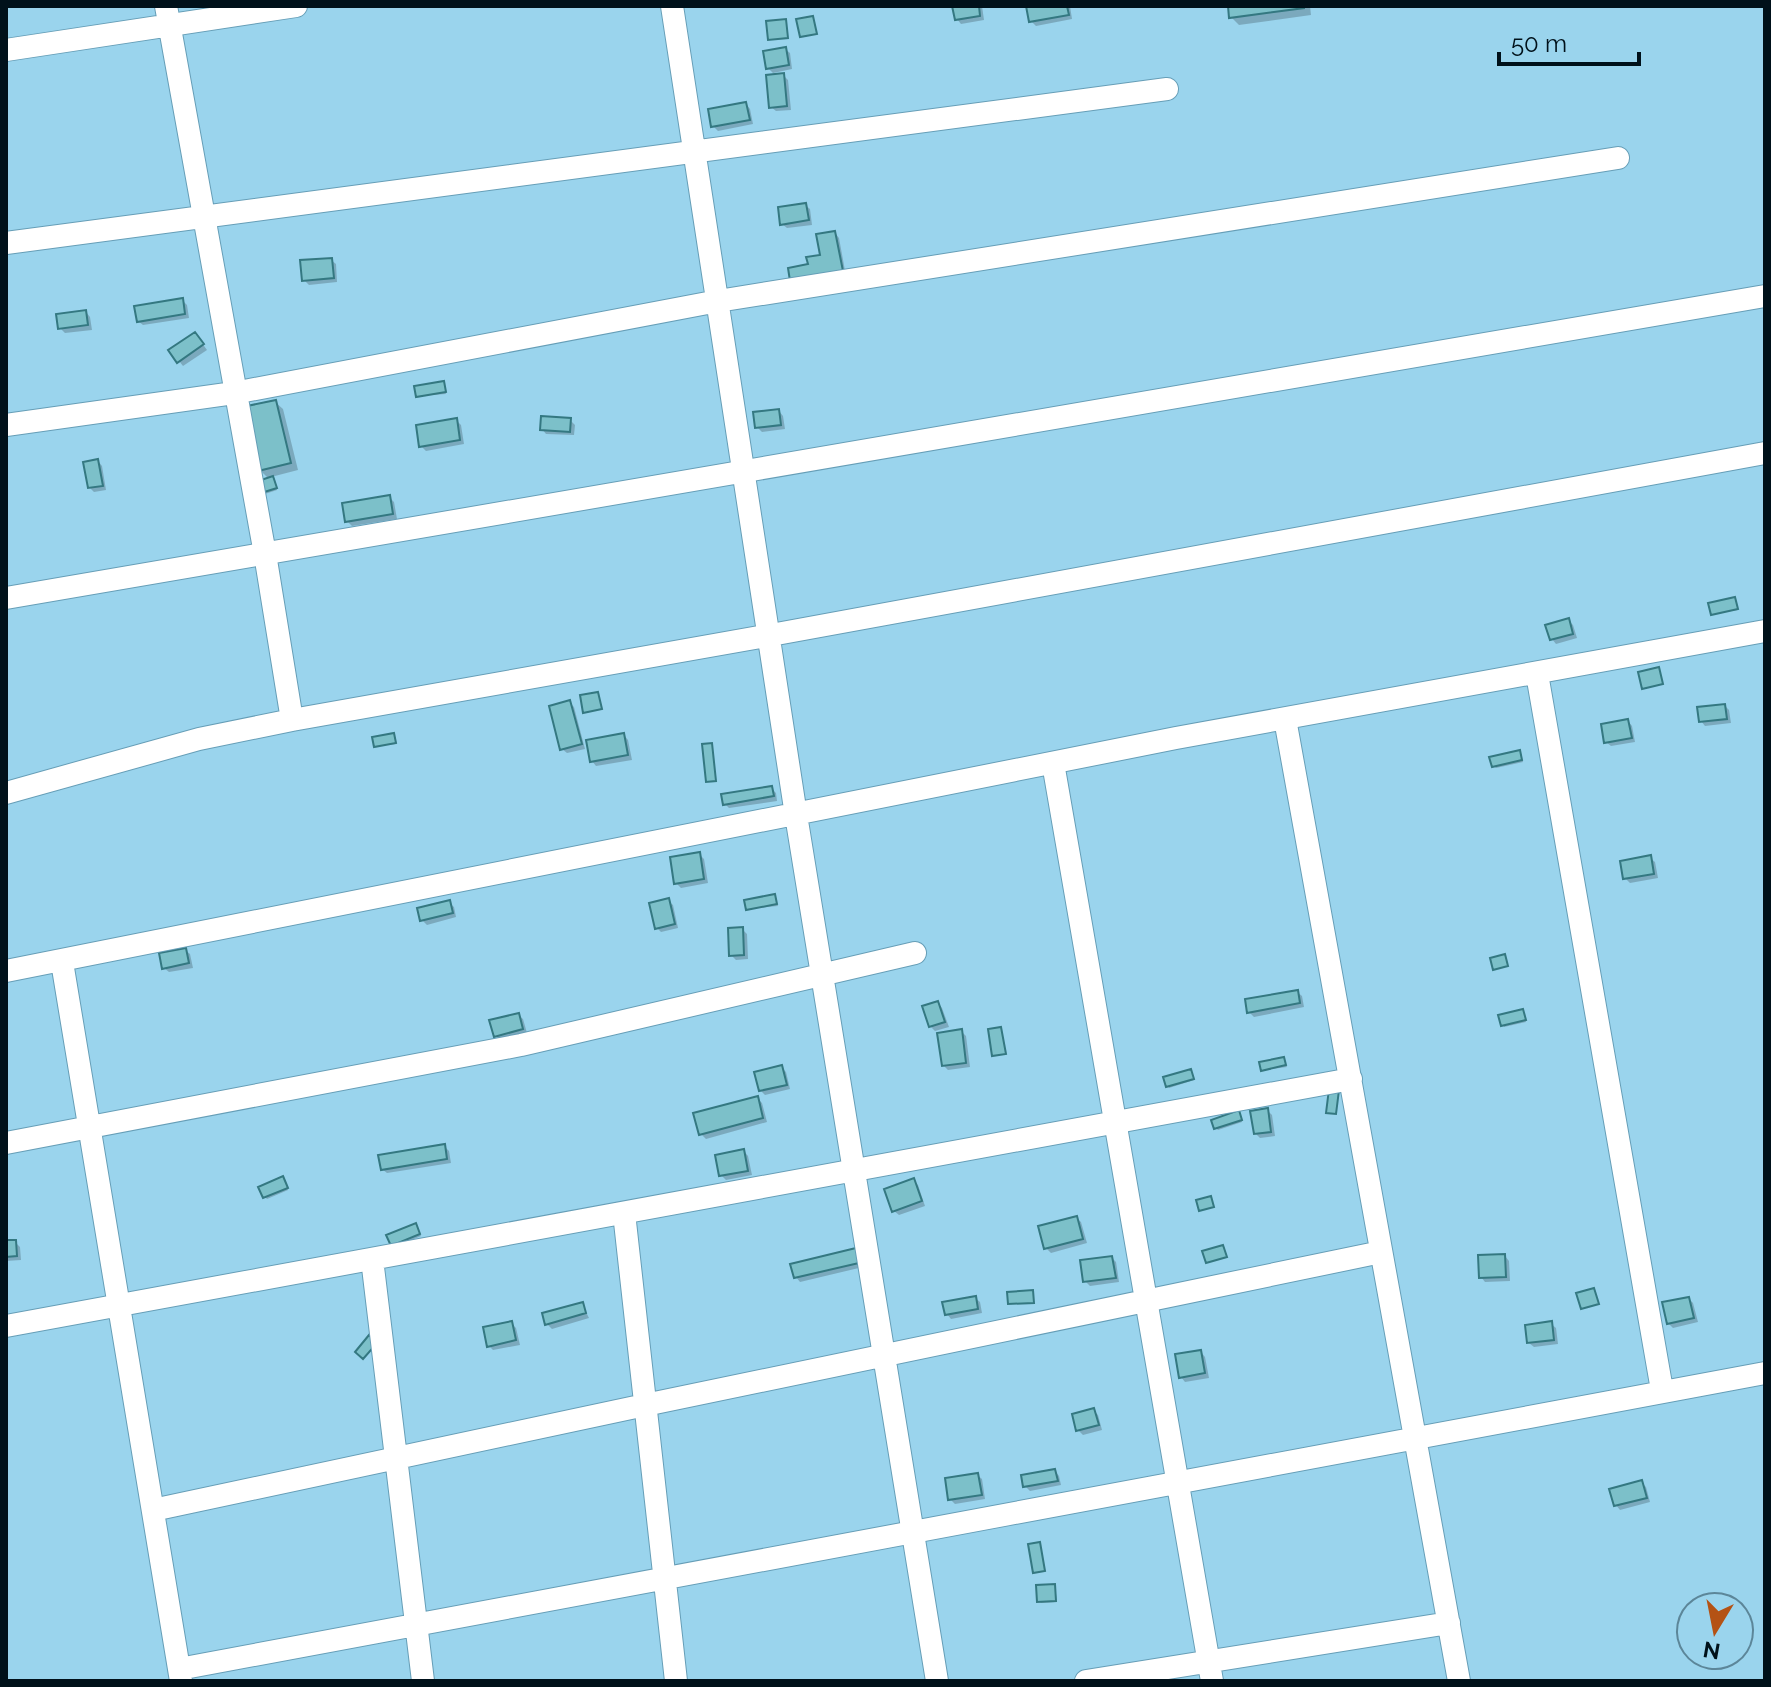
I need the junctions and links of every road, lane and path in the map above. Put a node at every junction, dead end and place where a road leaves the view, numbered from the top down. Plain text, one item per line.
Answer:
1 (296, 6) edge
2 (672, 6) edge
3 (167, 15) edge
4 (6, 50) edge
5 (1167, 89) dead end
6 (695, 152) junction
7 (1618, 158) dead end
8 (203, 217) junction
9 (6, 243) edge
10 (1765, 296) edge
11 (718, 301) junction
12 (234, 393) junction
13 (6, 425) edge
14 (1765, 453) edge
15 (745, 472) junction
16 (265, 554) junction
17 (6, 598) edge
18 (1765, 631) edge
19 (771, 635) junction
20 (1537, 674) junction
21 (1285, 719) junction
22 (292, 720) junction
23 (1053, 763) junction
24 (6, 793) edge
25 (796, 815) junction
26 (915, 953) dead end
27 (62, 962) junction
28 (6, 971) edge
29 (824, 975) junction
30 (1351, 1079) junction
31 (1115, 1123) junction
32 (91, 1127) junction
33 (6, 1143) edge
34 (855, 1170) junction
35 (624, 1213) junction
36 (1381, 1252) junction
37 (372, 1259) junction
38 (1145, 1301) junction
39 (120, 1305) junction
40 (6, 1326) edge
41 (883, 1355) junction
42 (1765, 1373) edge
43 (1662, 1390) junction
44 (645, 1405) junction
45 (1414, 1437) junction
46 (396, 1458) junction
47 (1177, 1481) junction
48 (153, 1510) junction
49 (911, 1532) junction
50 (664, 1578) junction
51 (1449, 1623) junction
52 (416, 1624) junction
53 (1211, 1671) edge
54 (180, 1675) edge
55 (423, 1681) edge
56 (676, 1681) edge
57 (937, 1681) edge
58 (1086, 1681) edge
59 (1459, 1681) edge

1 - 3 street
2 - 6 street
3 - 4 street
3 - 8 street
5 - 6 street
6 - 8 street
6 - 11 street
7 - 11 street
8 - 9 street
8 - 12 street
10 - 15 street
11 - 12 street
11 - 15 street
12 - 13 street
12 - 16 street
14 - 19 street
15 - 16 street
15 - 19 street
16 - 17 street
16 - 22 street
18 - 20 street
19 - 22 street
19 - 25 street
20 - 21 street
20 - 43 street
21 - 23 street
21 - 30 street
22 - 24 street
23 - 25 street
23 - 31 street
25 - 27 street
25 - 29 street
26 - 29 street
27 - 28 street
27 - 32 street
29 - 32 street
29 - 34 street
30 - 31 street
30 - 36 street
31 - 34 street
31 - 38 street
32 - 33 street
32 - 39 street
34 - 35 street
34 - 41 street
35 - 37 street
35 - 44 street
36 - 38 street
36 - 45 street
37 - 39 street
37 - 46 street
38 - 41 street
38 - 47 street
39 - 40 street
39 - 48 street
41 - 44 street
41 - 49 street
42 - 43 street
43 - 45 street
44 - 46 street
44 - 50 street
45 - 47 street
45 - 51 street
46 - 48 street
46 - 52 street
47 - 49 street
47 - 53 street
48 - 54 street
49 - 50 street
49 - 57 street
50 - 52 street
50 - 56 street
51 - 53 street
51 - 59 street
52 - 54 street
52 - 55 street
53 - 58 street

